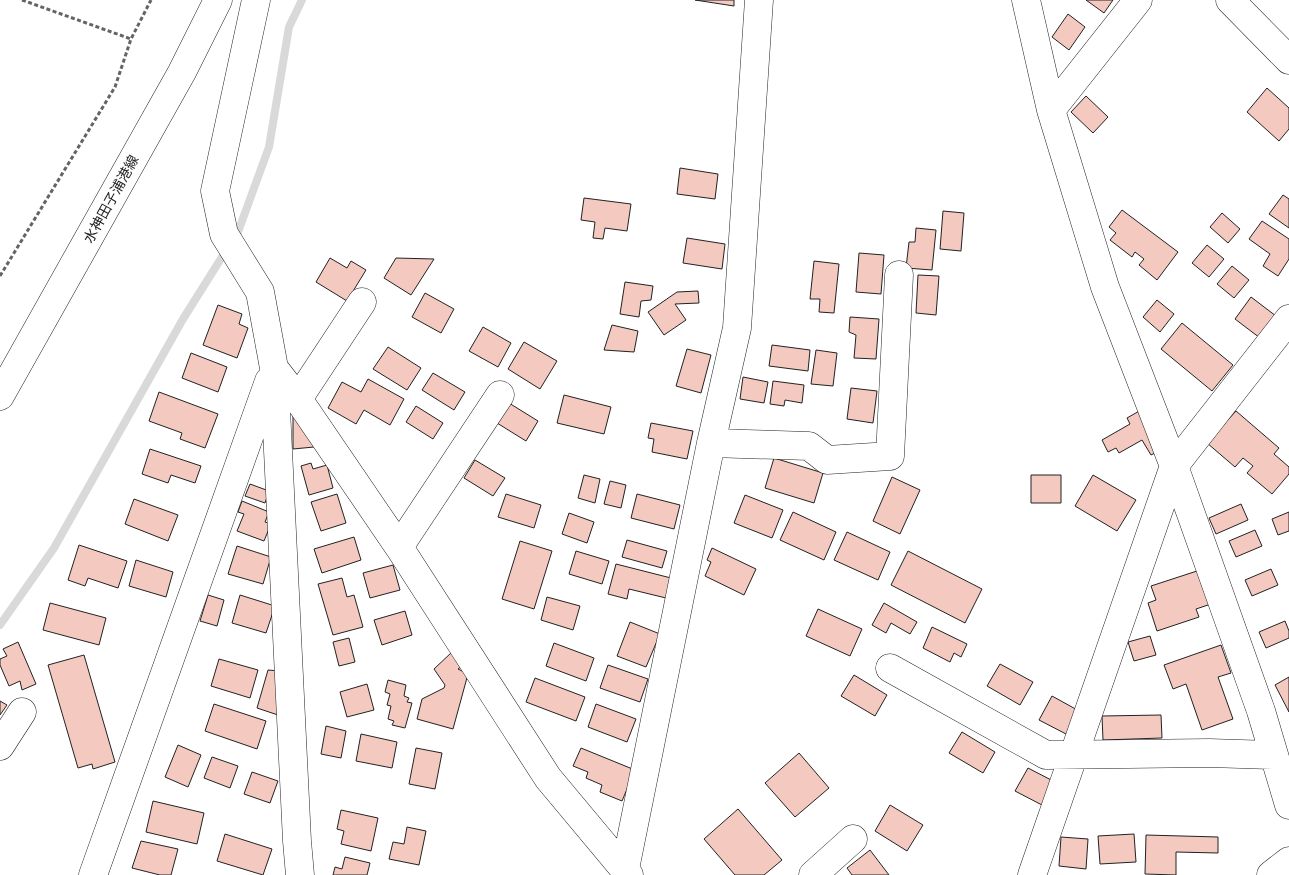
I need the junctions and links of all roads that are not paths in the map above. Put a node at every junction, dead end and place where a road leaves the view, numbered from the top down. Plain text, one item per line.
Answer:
1 (218, 0) edge
2 (256, 0) edge
3 (759, 0) edge
4 (1026, 0) edge
5 (1138, 0) edge
6 (1230, 0) edge
7 (1289, 60) edge
8 (1051, 110) junction
9 (899, 275) dead end
10 (362, 302) dead end
11 (1289, 319) edge
12 (274, 368) junction
13 (500, 395) dead end
14 (0, 396) edge
15 (298, 399) junction
16 (711, 443) junction
17 (1174, 466) junction
18 (399, 547) junction
19 (890, 668) dead end
20 (22, 712) dead end
21 (0, 746) edge
22 (1074, 755) junction
23 (1273, 755) junction
24 (1289, 805) edge
25 (853, 839) dead end
26 (1289, 861) edge
27 (627, 872) edge
28 (92, 875) edge
29 (300, 875) edge
30 (813, 875) edge
31 (1032, 875) edge
32 (1271, 875) edge

1 - 14 street, 水神田子浦港線
2 - 12 street
3 - 16 street
4 - 8 street
5 - 8 street
6 - 7 street
8 - 17 street
9 - 16 street
10 - 15 street
11 - 17 street
12 - 15 street
12 - 28 street
12 - 29 street
13 - 18 street
15 - 18 street
16 - 27 street
17 - 22 street
17 - 23 street
18 - 27 street
19 - 22 street
20 - 21 street
22 - 23 street
22 - 31 street
23 - 24 street
25 - 30 street
26 - 32 street

